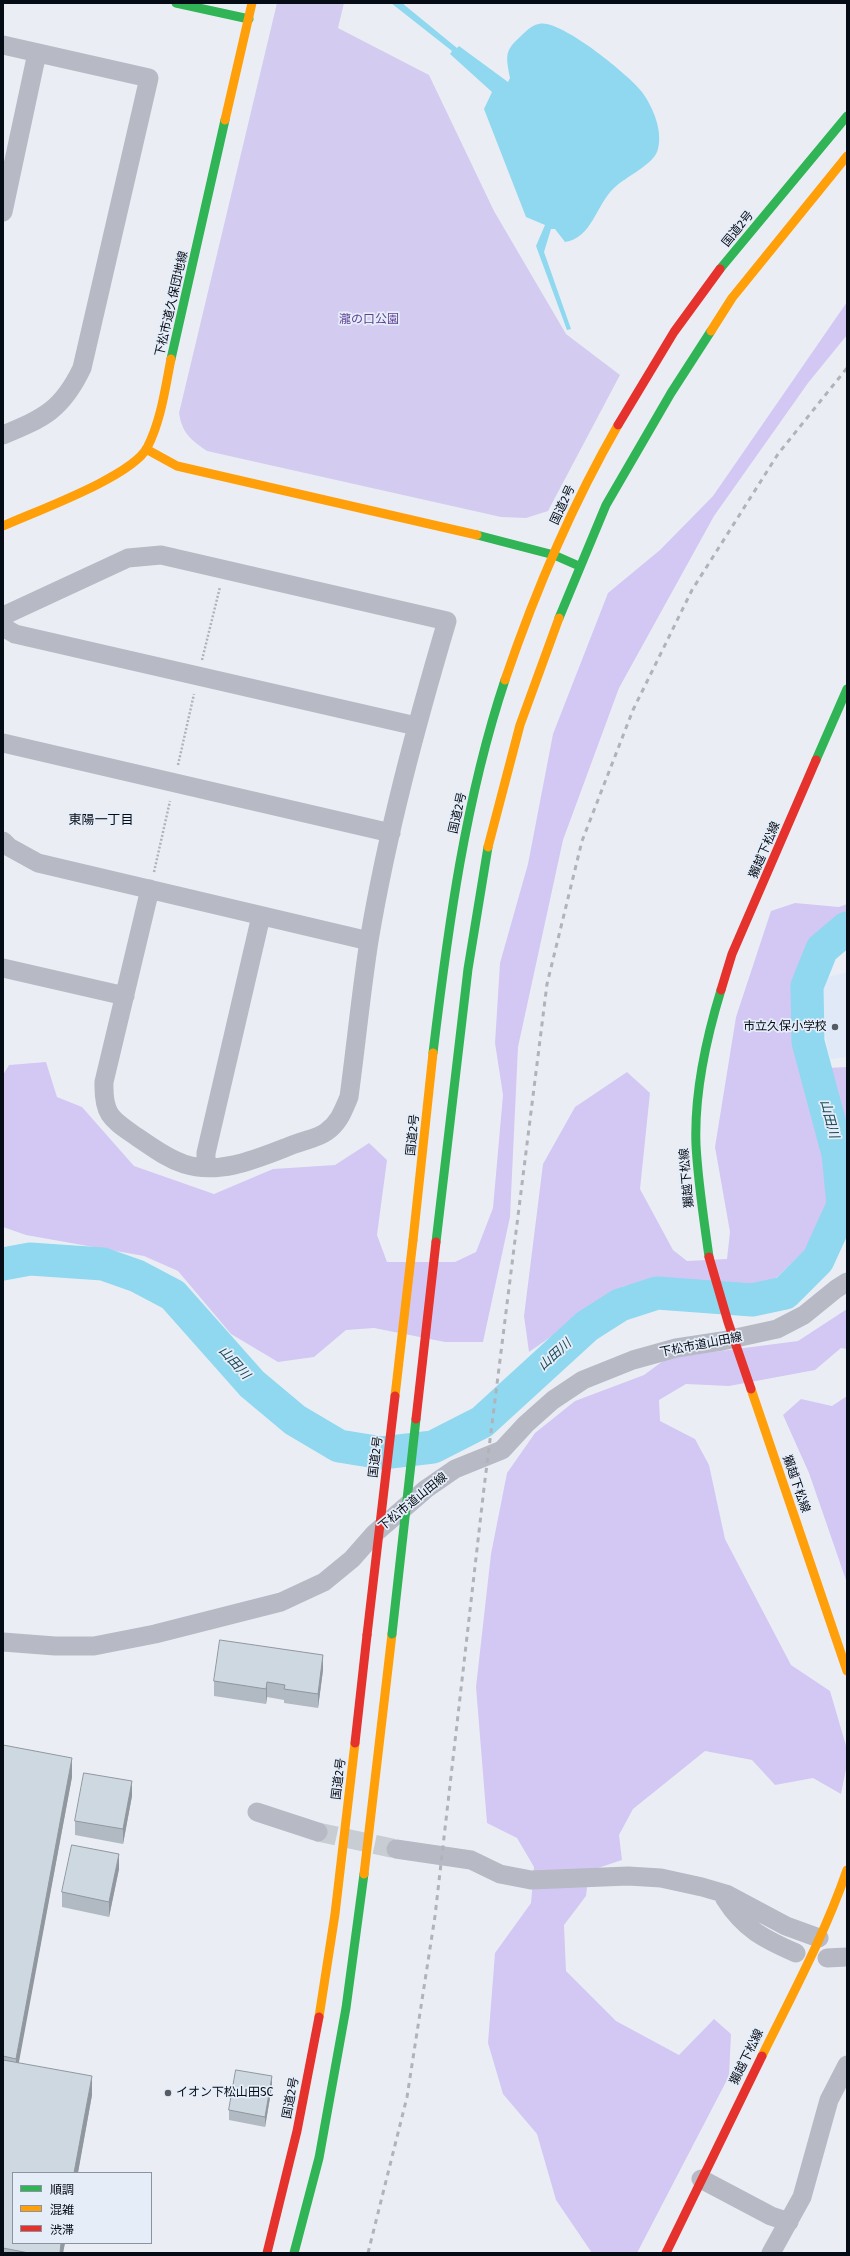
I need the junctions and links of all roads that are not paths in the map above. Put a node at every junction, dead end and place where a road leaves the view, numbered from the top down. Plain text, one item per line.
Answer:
1 (176, 3) edge
2 (252, 3) edge
3 (249, 19) junction
4 (3, 44) edge
5 (37, 53) junction
6 (847, 116) edge
7 (847, 156) edge
8 (3, 212) edge
9 (3, 435) edge
10 (146, 449) junction
11 (3, 526) edge
12 (554, 555) junction
13 (579, 566) junction
14 (3, 616) edge
15 (3, 627) edge
16 (847, 689) edge
17 (416, 726) junction
18 (3, 743) edge
19 (391, 833) junction
20 (3, 841) edge
21 (150, 889) junction
22 (261, 916) junction
23 (369, 941) junction
24 (3, 968) edge
25 (125, 996) junction
26 (206, 1167) junction
27 (847, 1282) edge
28 (3, 1642) edge
29 (847, 1671) edge
30 (257, 1812) dead end
31 (318, 1832) tunnel mouth
32 (396, 1849) tunnel mouth
33 (847, 1870) edge
34 (726, 1894) junction
35 (819, 1938) junction
36 (796, 1952) dead end
37 (847, 1957) edge
38 (827, 1958) dead end
39 (847, 2065) edge
40 (701, 2180) junction
41 (789, 2222) junction
42 (268, 2253) edge
43 (294, 2253) edge
44 (666, 2253) edge
45 (771, 2253) edge

1 - 3 main road
2 - 3 main road, 下松市道久保団地線
3 - 10 main road, 下松市道久保団地線
4 - 5 street
5 - 8 street
5 - 9 street
6 - 12 main road, 国道2号
7 - 13 main road
10 - 11 main road, 下松市道久保団地線
10 - 12 main road
12 - 13 main road
12 - 42 main road, 国道2号, bridge
13 - 43 main road, bridge
14 - 17 street
15 - 17 street
16 - 29 main road, 獺越下松線, bridge
17 - 19 street
18 - 19 street
19 - 23 street
20 - 21 street
21 - 22 street
21 - 25 street
22 - 23 street
22 - 26 street
23 - 26 street
24 - 25 street
25 - 26 street
27 - 28 street, 下松市道山田線
30 - 31 street
32 - 34 street
33 - 35 main road, 獺越下松線
34 - 35 street
34 - 36 street
35 - 40 main road, 獺越下松線
37 - 38 street
39 - 41 street
40 - 41 street
40 - 44 main road, 獺越下松線
41 - 45 street

